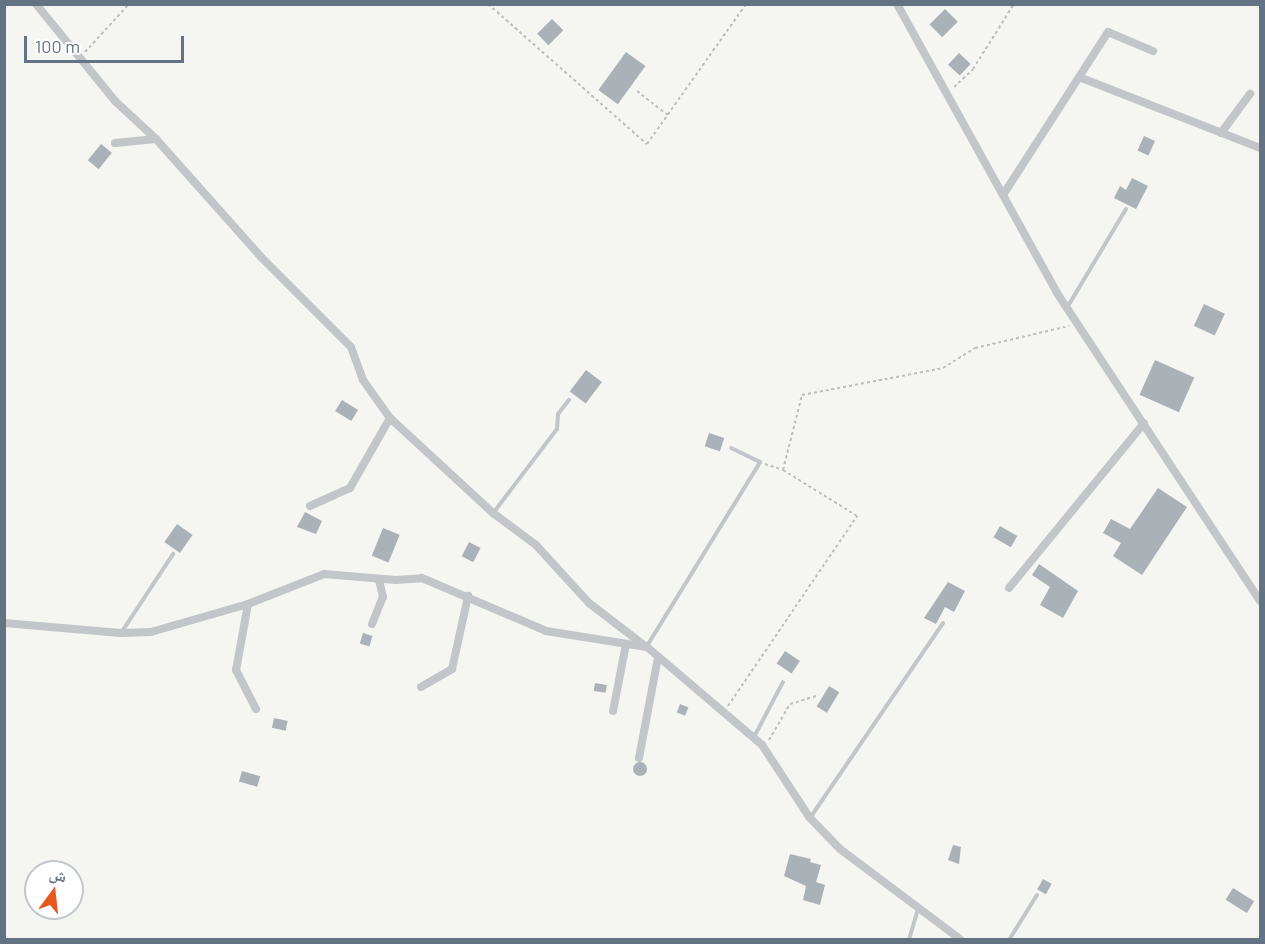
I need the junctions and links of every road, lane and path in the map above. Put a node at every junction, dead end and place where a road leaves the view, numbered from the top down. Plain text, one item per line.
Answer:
1 (36, 4) edge
2 (129, 4) edge
3 (489, 4) edge
4 (746, 4) edge
5 (897, 4) edge
6 (1014, 4) edge
7 (1153, 51) dead end
8 (81, 56) junction
9 (1079, 77) junction
10 (637, 91) dead end
11 (947, 93) junction
12 (1250, 94) dead end
13 (668, 115) junction
14 (1221, 133) junction
15 (156, 139) junction
16 (115, 143) dead end
17 (1260, 148) edge
18 (1003, 195) junction
19 (1126, 209) dead end
20 (1067, 308) junction
21 (1078, 324) junction
22 (569, 400) dead end
23 (390, 418) junction
24 (1144, 423) junction
25 (731, 448) dead end
26 (760, 462) junction
27 (783, 470) junction
28 (310, 506) dead end
29 (493, 513) junction
30 (173, 554) dead end
31 (379, 579) junction
32 (1009, 588) dead end
33 (468, 596) junction
34 (1260, 601) edge
35 (248, 604) junction
36 (4, 623) edge
37 (943, 623) dead end
38 (372, 624) dead end
39 (121, 633) junction
40 (626, 644) junction
41 (647, 647) junction
42 (658, 657) junction
43 (783, 682) dead end
44 (421, 687) dead end
45 (819, 695) dead end
46 (256, 709) dead end
47 (613, 711) dead end
48 (723, 712) junction
49 (754, 738) junction
50 (764, 748) junction
51 (639, 758) dead end
52 (810, 818) junction
53 (1037, 895) dead end
54 (918, 907) junction
55 (909, 939) edge
56 (961, 939) edge
57 (1009, 939) edge

1 - 8 street
2 - 8 path
3 - 13 path
4 - 13 path
5 - 11 street
6 - 11 path
7 - 9 street
8 - 15 street
9 - 14 street
9 - 18 street
10 - 13 path
11 - 18 street
12 - 14 street
14 - 17 street
15 - 16 street
15 - 23 street
18 - 20 street
19 - 20 lane
20 - 21 street
21 - 24 street
21 - 27 path
22 - 29 lane
23 - 28 street
23 - 29 street
24 - 32 street
24 - 34 street
25 - 26 lane
26 - 27 path
26 - 41 lane
27 - 48 path
29 - 41 street
30 - 39 lane
31 - 33 street
31 - 35 street
31 - 38 street
33 - 40 street
33 - 44 street
35 - 39 street
35 - 46 street
36 - 39 street
37 - 52 lane
40 - 41 street
40 - 47 street
41 - 42 street
42 - 48 street
42 - 51 street
43 - 49 lane
45 - 50 path
48 - 49 street
49 - 50 street
50 - 52 street
52 - 54 street
53 - 57 lane
54 - 55 lane
54 - 56 street

